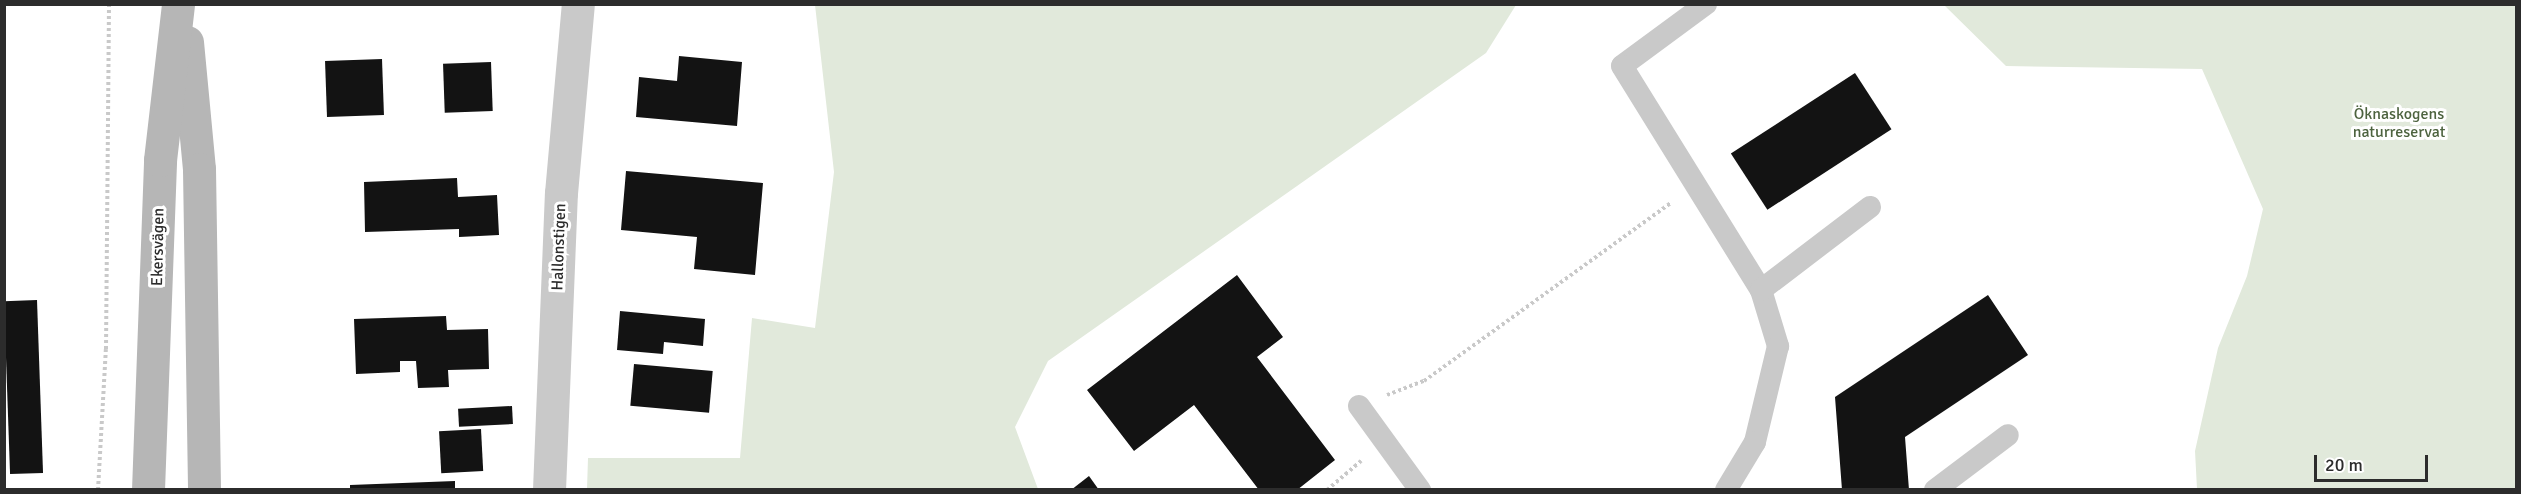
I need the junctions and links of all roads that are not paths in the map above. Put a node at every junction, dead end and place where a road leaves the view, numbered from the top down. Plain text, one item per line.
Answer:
1 (178, 4) edge
2 (183, 4) edge
3 (578, 4) edge
4 (1706, 4) edge
5 (1870, 207) dead end
6 (1761, 290) junction
7 (1359, 406) road end
8 (2008, 435) dead end
9 (148, 489) edge
10 (204, 489) edge
11 (549, 489) edge
12 (1420, 489) edge
13 (1726, 489) edge
14 (1935, 489) edge

1 - 9 main road, Ekersvägen
2 - 10 main road
3 - 11 street, Hallonstigen
4 - 6 lane
5 - 6 lane
6 - 13 lane
7 - 12 lane
8 - 14 lane

